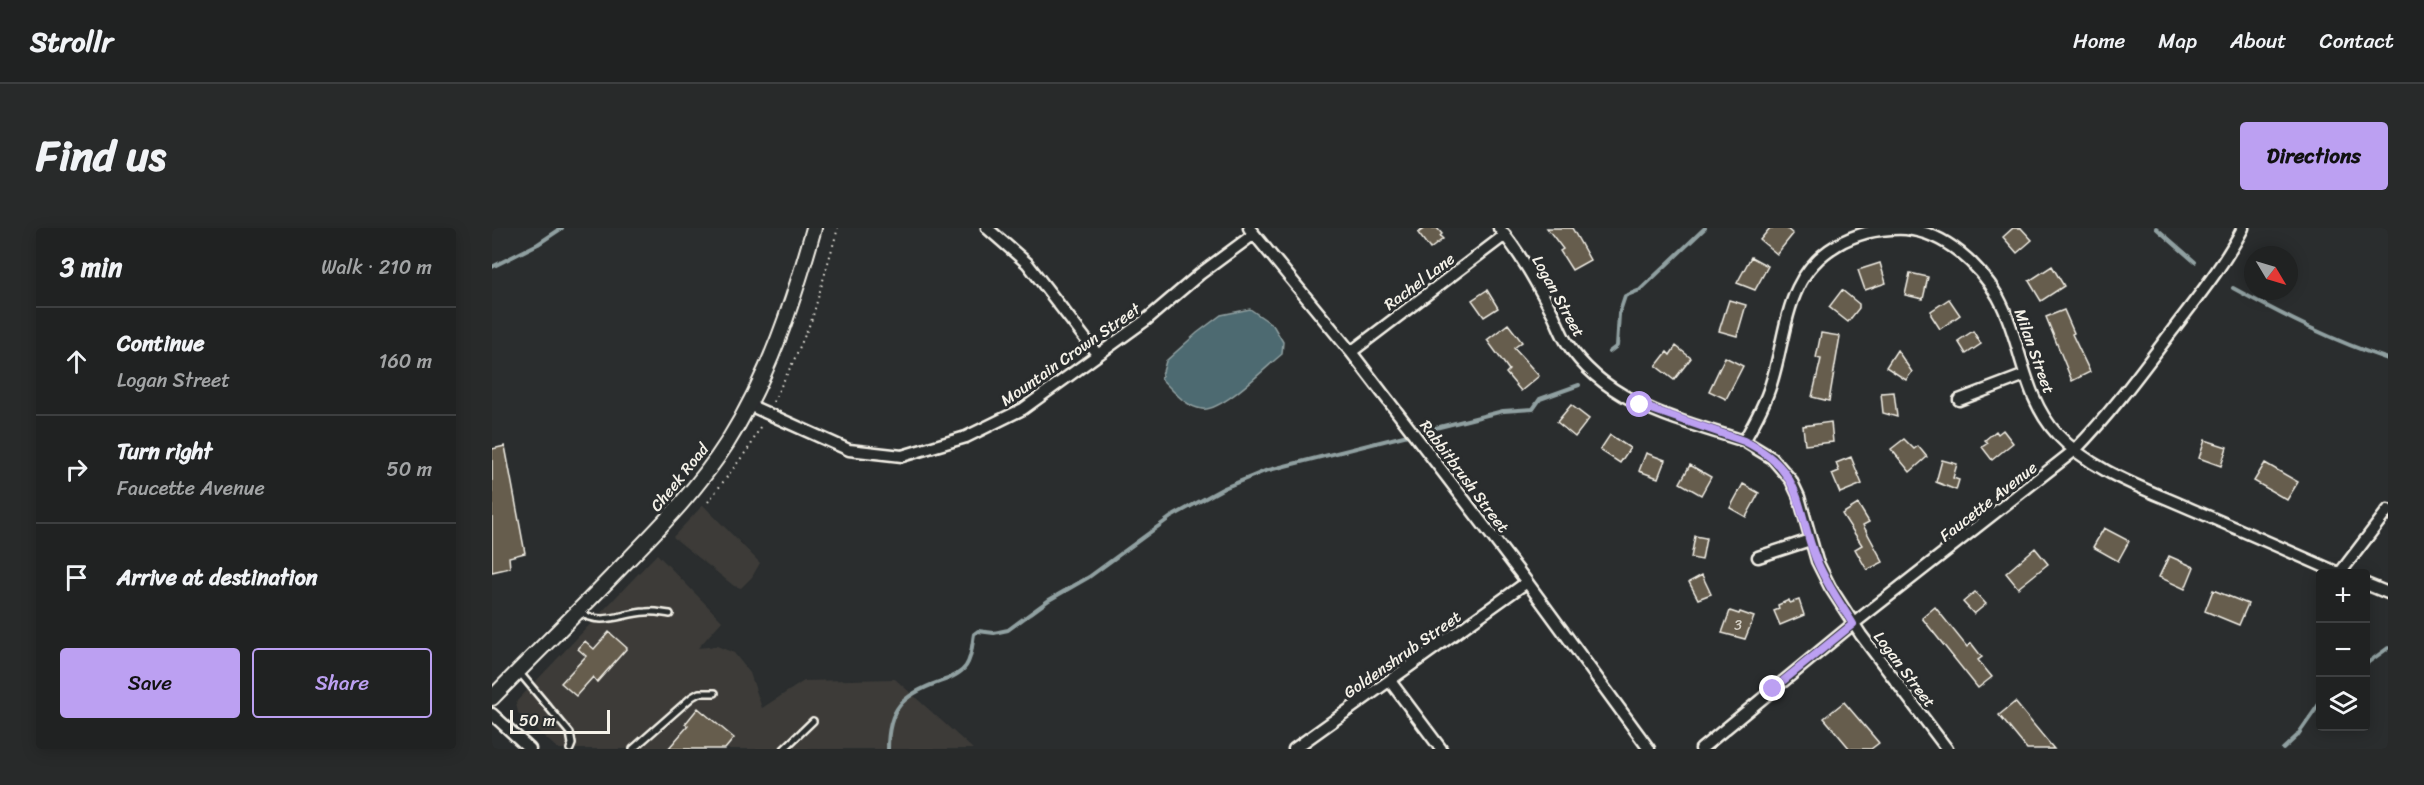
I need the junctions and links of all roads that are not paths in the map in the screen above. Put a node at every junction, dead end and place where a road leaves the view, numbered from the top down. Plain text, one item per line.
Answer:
1 (814, 228) edge
2 (987, 228) edge
3 (2243, 228) edge
4 (1251, 231) edge
5 (1502, 231) edge
6 (1351, 352) junction
7 (1097, 354) junction
8 (2025, 375) junction
9 (1959, 400) dead end
10 (749, 405) junction
11 (1744, 441) junction
12 (2075, 450) junction
13 (2388, 510) edge
14 (1810, 540) junction
15 (1758, 557) dead end
16 (2332, 569) edge
17 (2344, 569) edge
18 (1527, 582) junction
19 (2370, 586) edge
20 (2388, 593) edge
21 (578, 611) junction
22 (670, 614) dead end
23 (1853, 624) junction
24 (518, 671) junction
25 (1390, 681) junction
26 (714, 693) dead end
27 (492, 698) edge
28 (492, 714) edge
29 (813, 720) dead end
30 (530, 749) edge
31 (570, 749) edge
32 (633, 749) edge
33 (784, 749) edge
34 (1294, 749) edge
35 (1441, 749) edge
36 (1649, 749) edge
37 (1701, 749) edge
38 (1947, 749) edge

1 - 10 street, Cheek Road
2 - 7 street
3 - 12 street, Faucette Avenue
4 - 6 street, Rabbitbrush Street
4 - 7 street, Mountain Crown Street
5 - 6 street, Rachel Lane
5 - 11 street, Logan Street
6 - 18 street, Rabbitbrush Street
7 - 10 street, Mountain Crown Street
8 - 9 street
8 - 11 street, Milan Street
8 - 12 street, Milan Street
10 - 21 street, Cheek Road
11 - 14 street, Logan Street
12 - 16 street, Milan Street
12 - 23 street, Faucette Avenue
13 - 17 street
14 - 15 street
14 - 23 street, Logan Street
18 - 25 street, Goldenshrub Street
18 - 36 street, Rabbitbrush Street
19 - 20 street
21 - 22 lane
21 - 24 street, Cheek Road
23 - 37 street, Faucette Avenue
23 - 38 street, Logan Street
24 - 27 street, Cheek Road
24 - 31 lane
25 - 34 street, Goldenshrub Street
25 - 35 street
26 - 32 lane
28 - 30 street
29 - 33 lane

